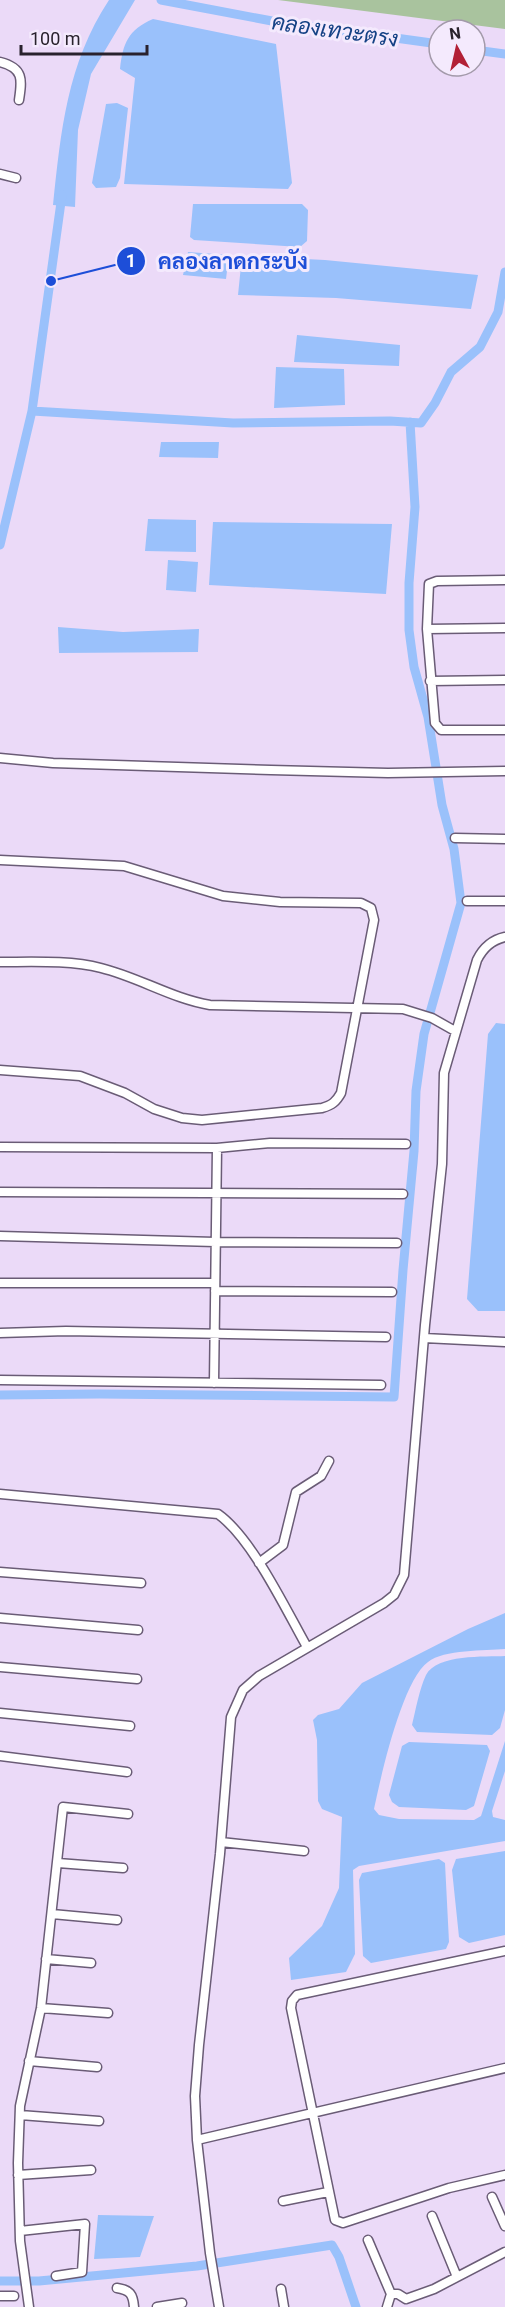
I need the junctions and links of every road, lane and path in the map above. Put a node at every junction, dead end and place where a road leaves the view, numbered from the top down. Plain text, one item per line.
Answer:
1 (0, 62) edge
2 (19, 100) dead end
3 (0, 174) edge
4 (16, 178) dead end
5 (505, 580) edge
6 (505, 628) edge
7 (427, 629) junction
8 (505, 680) edge
9 (430, 681) junction
10 (505, 730) edge
11 (0, 758) edge
12 (505, 771) edge
13 (455, 838) dead end
14 (505, 838) edge
15 (0, 860) edge
16 (505, 901) edge
17 (466, 902) dead end
18 (505, 937) edge
19 (0, 962) edge
20 (358, 1009) junction
21 (455, 1031) junction
22 (0, 1070) edge
23 (406, 1144) dead end
24 (0, 1147) edge
25 (217, 1148) junction
26 (0, 1192) edge
27 (216, 1194) junction
28 (403, 1194) dead end
29 (0, 1236) edge
30 (215, 1242) junction
31 (398, 1243) dead end
32 (0, 1283) edge
33 (215, 1287) junction
34 (392, 1292) dead end
35 (0, 1333) edge
36 (214, 1334) junction
37 (386, 1337) dead end
38 (424, 1338) junction
39 (505, 1342) edge
40 (0, 1380) edge
41 (214, 1383) junction
42 (381, 1385) dead end
43 (329, 1461) dead end
44 (0, 1494) edge
45 (259, 1563) junction
46 (0, 1572) edge
47 (141, 1583) dead end
48 (0, 1618) edge
49 (138, 1630) dead end
50 (307, 1647) junction
51 (0, 1667) edge
52 (137, 1679) dead end
53 (0, 1713) edge
54 (129, 1726) dead end
55 (0, 1756) edge
56 (127, 1772) dead end
57 (128, 1814) dead end
58 (221, 1842) junction
59 (304, 1851) dead end
60 (58, 1863) junction
61 (123, 1868) dead end
62 (52, 1914) junction
63 (117, 1920) dead end
64 (505, 1952) edge
65 (46, 1959) junction
66 (91, 1963) dead end
67 (41, 2008) junction
68 (108, 2013) dead end
69 (29, 2061) junction
70 (97, 2067) dead end
71 (505, 2068) edge
72 (313, 2113) junction
73 (20, 2115) junction
74 (99, 2121) dead end
75 (197, 2140) junction
76 (91, 2170) dead end
77 (18, 2175) junction
78 (505, 2175) edge
79 (328, 2192) junction
80 (492, 2197) dead end
81 (283, 2201) dead end
82 (432, 2216) dead end
83 (505, 2226) edge
84 (20, 2236) junction
85 (368, 2240) dead end
86 (505, 2252) edge
87 (56, 2276) dead end
88 (457, 2277) junction
89 (117, 2288) dead end
90 (280, 2289) dead end
91 (391, 2294) junction
92 (0, 2296) edge
93 (14, 2296) dead end
94 (182, 2303) dead end
95 (406, 2303) edge
96 (29, 2307) edge
97 (134, 2307) edge
98 (157, 2307) edge
99 (219, 2307) edge
100 (284, 2307) edge
101 (387, 2307) edge

1 - 2 street
3 - 4 street
5 - 7 street
6 - 7 street
7 - 9 street
8 - 9 street
9 - 10 street
11 - 12 street
13 - 14 street
15 - 20 street
16 - 17 street
18 - 21 street
19 - 20 street
20 - 21 street
20 - 22 street
21 - 38 street
23 - 25 street
24 - 25 street
25 - 27 street
26 - 27 street
27 - 28 street
27 - 30 street
29 - 30 street
30 - 31 street
30 - 33 street
32 - 33 street
33 - 34 street
33 - 36 street
35 - 36 street
36 - 37 street
36 - 41 street
38 - 39 street
38 - 50 street
40 - 41 street
41 - 42 street
43 - 45 street
44 - 45 street
45 - 50 street
46 - 47 street
48 - 49 street
50 - 58 street
51 - 52 street
53 - 54 street
55 - 56 street
57 - 60 street
58 - 59 street
58 - 75 street
60 - 61 street
60 - 62 street
62 - 63 street
62 - 65 street
64 - 72 street
65 - 66 street
65 - 67 street
67 - 68 street
67 - 69 street
69 - 70 street
69 - 73 street
71 - 72 street
72 - 75 street
72 - 79 street
73 - 74 street
73 - 77 street
75 - 99 street
76 - 77 street
77 - 84 street
78 - 79 street
79 - 81 street
80 - 83 street
82 - 88 street
84 - 87 street
84 - 96 street
85 - 91 street
86 - 88 street
88 - 95 street
89 - 97 street
90 - 100 street
91 - 95 street
91 - 101 street
92 - 93 street
94 - 98 street

